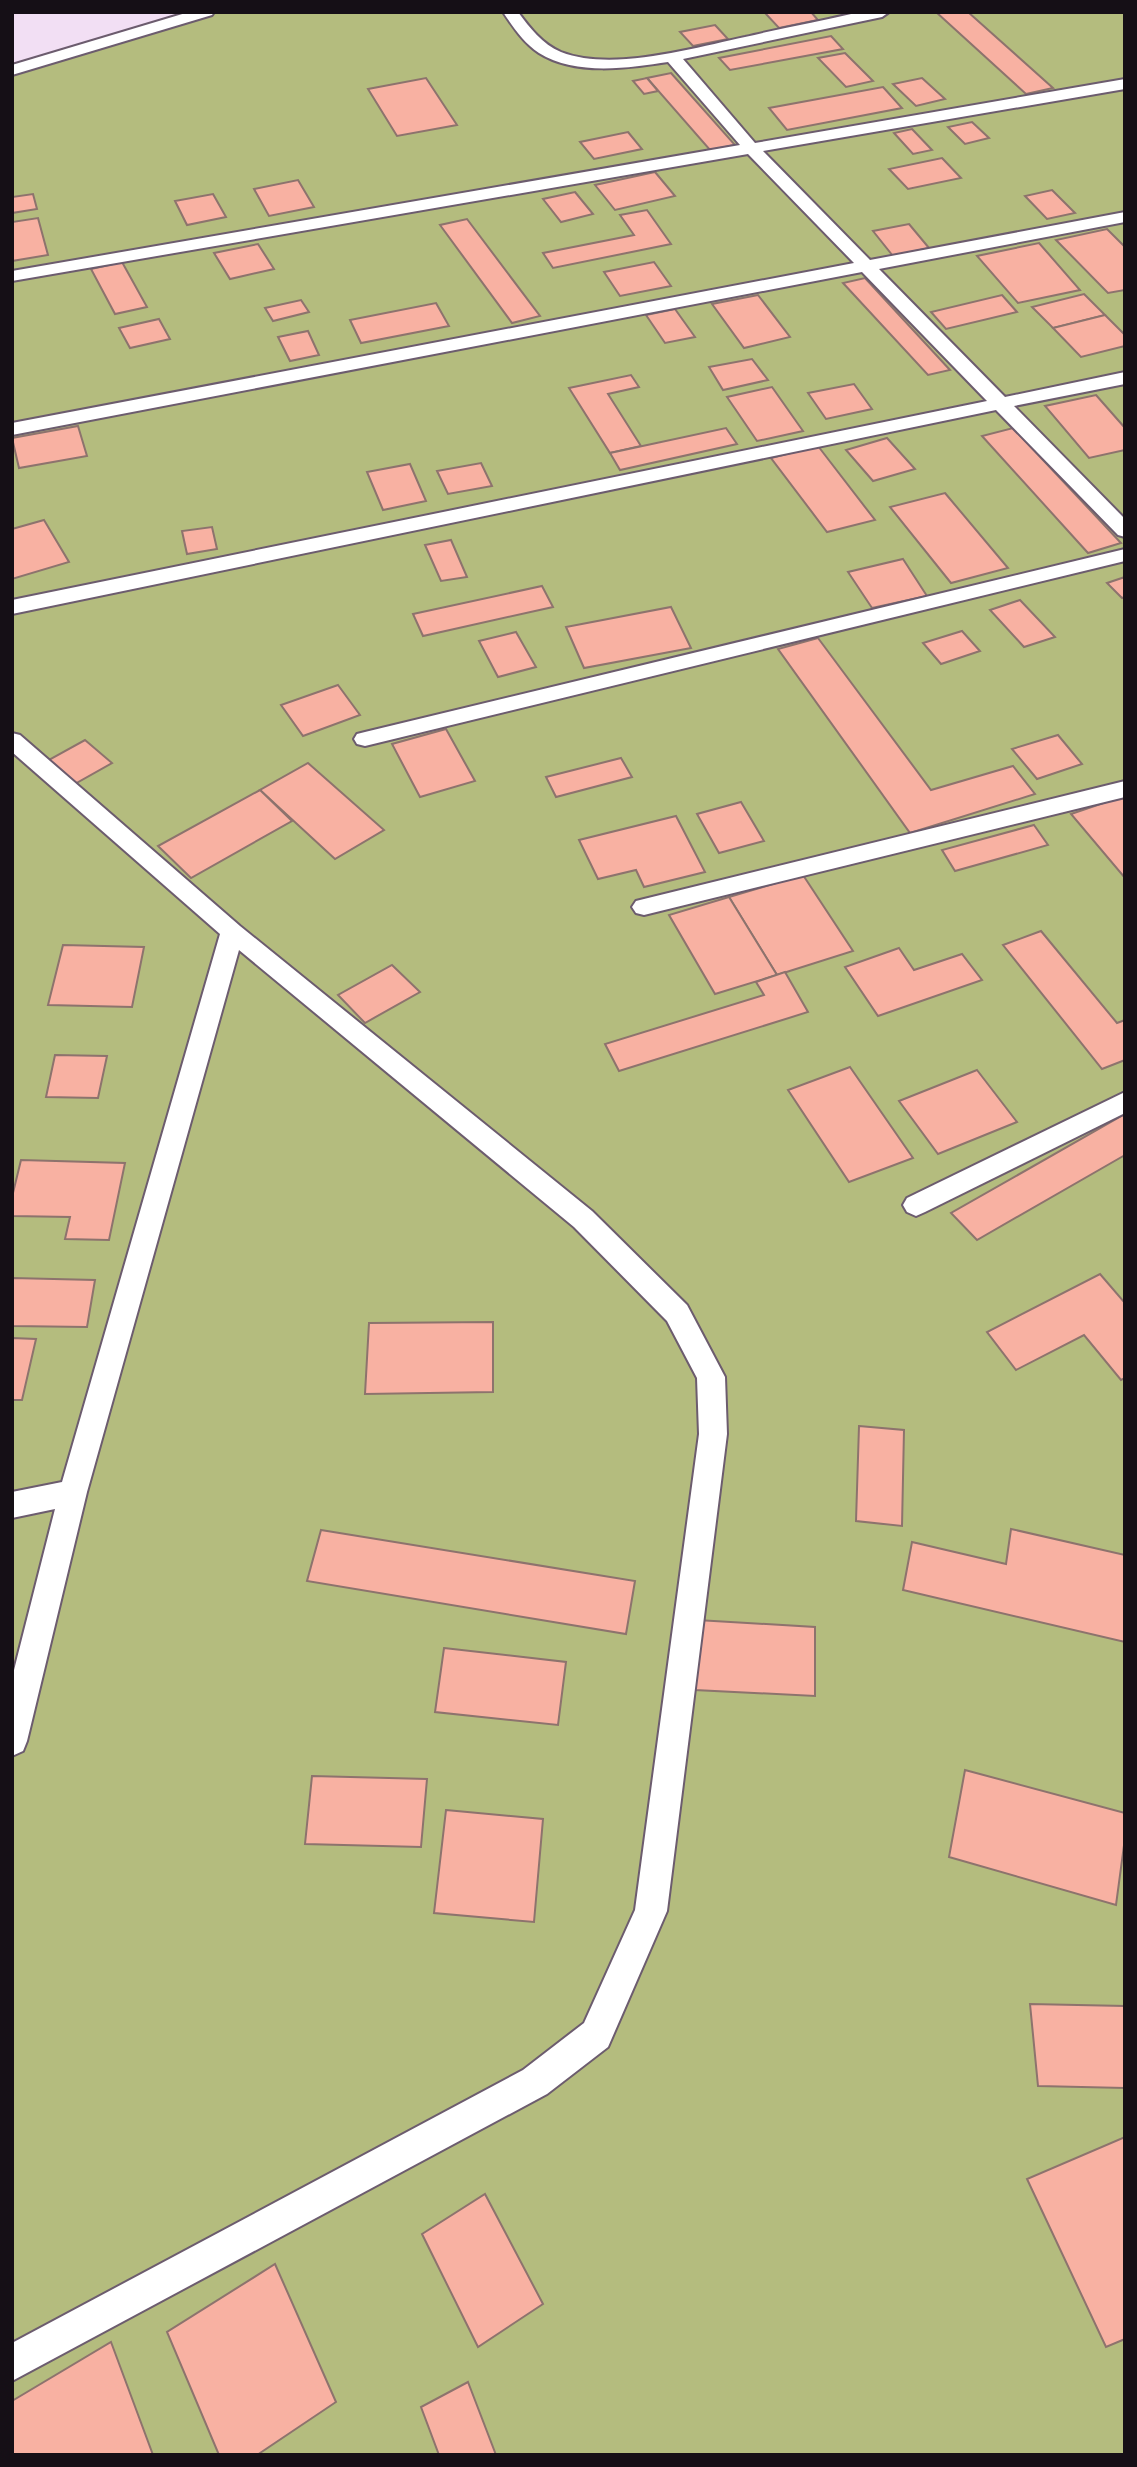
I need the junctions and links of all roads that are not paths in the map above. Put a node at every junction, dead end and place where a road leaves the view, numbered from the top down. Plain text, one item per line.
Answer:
1 (207, 12) edge
2 (510, 12) edge
3 (882, 12) edge
4 (672, 57) junction
5 (12, 70) edge
6 (1125, 84) edge
7 (751, 148) junction
8 (1125, 217) edge
9 (867, 266) junction
10 (12, 276) edge
11 (1125, 378) edge
12 (1000, 404) junction
13 (12, 429) edge
14 (1125, 531) edge
15 (1125, 555) edge
16 (12, 607) edge
17 (365, 739) dead end
18 (12, 740) edge
19 (1125, 789) edge
20 (644, 907) dead end
21 (232, 932) junction
22 (1125, 1102) edge
23 (916, 1205) dead end
24 (73, 1492) junction
25 (12, 1505) edge
26 (12, 1741) edge
27 (12, 2363) edge

1 - 5 lane
2 - 4 lane
3 - 4 lane
4 - 7 lane
6 - 7 lane
7 - 9 lane
7 - 10 lane
8 - 9 lane
9 - 12 lane
9 - 13 lane
11 - 12 lane
12 - 14 lane
12 - 16 lane
15 - 17 lane
18 - 21 lane
19 - 20 lane
21 - 24 lane
21 - 27 lane
22 - 23 lane
24 - 25 lane
24 - 26 lane

